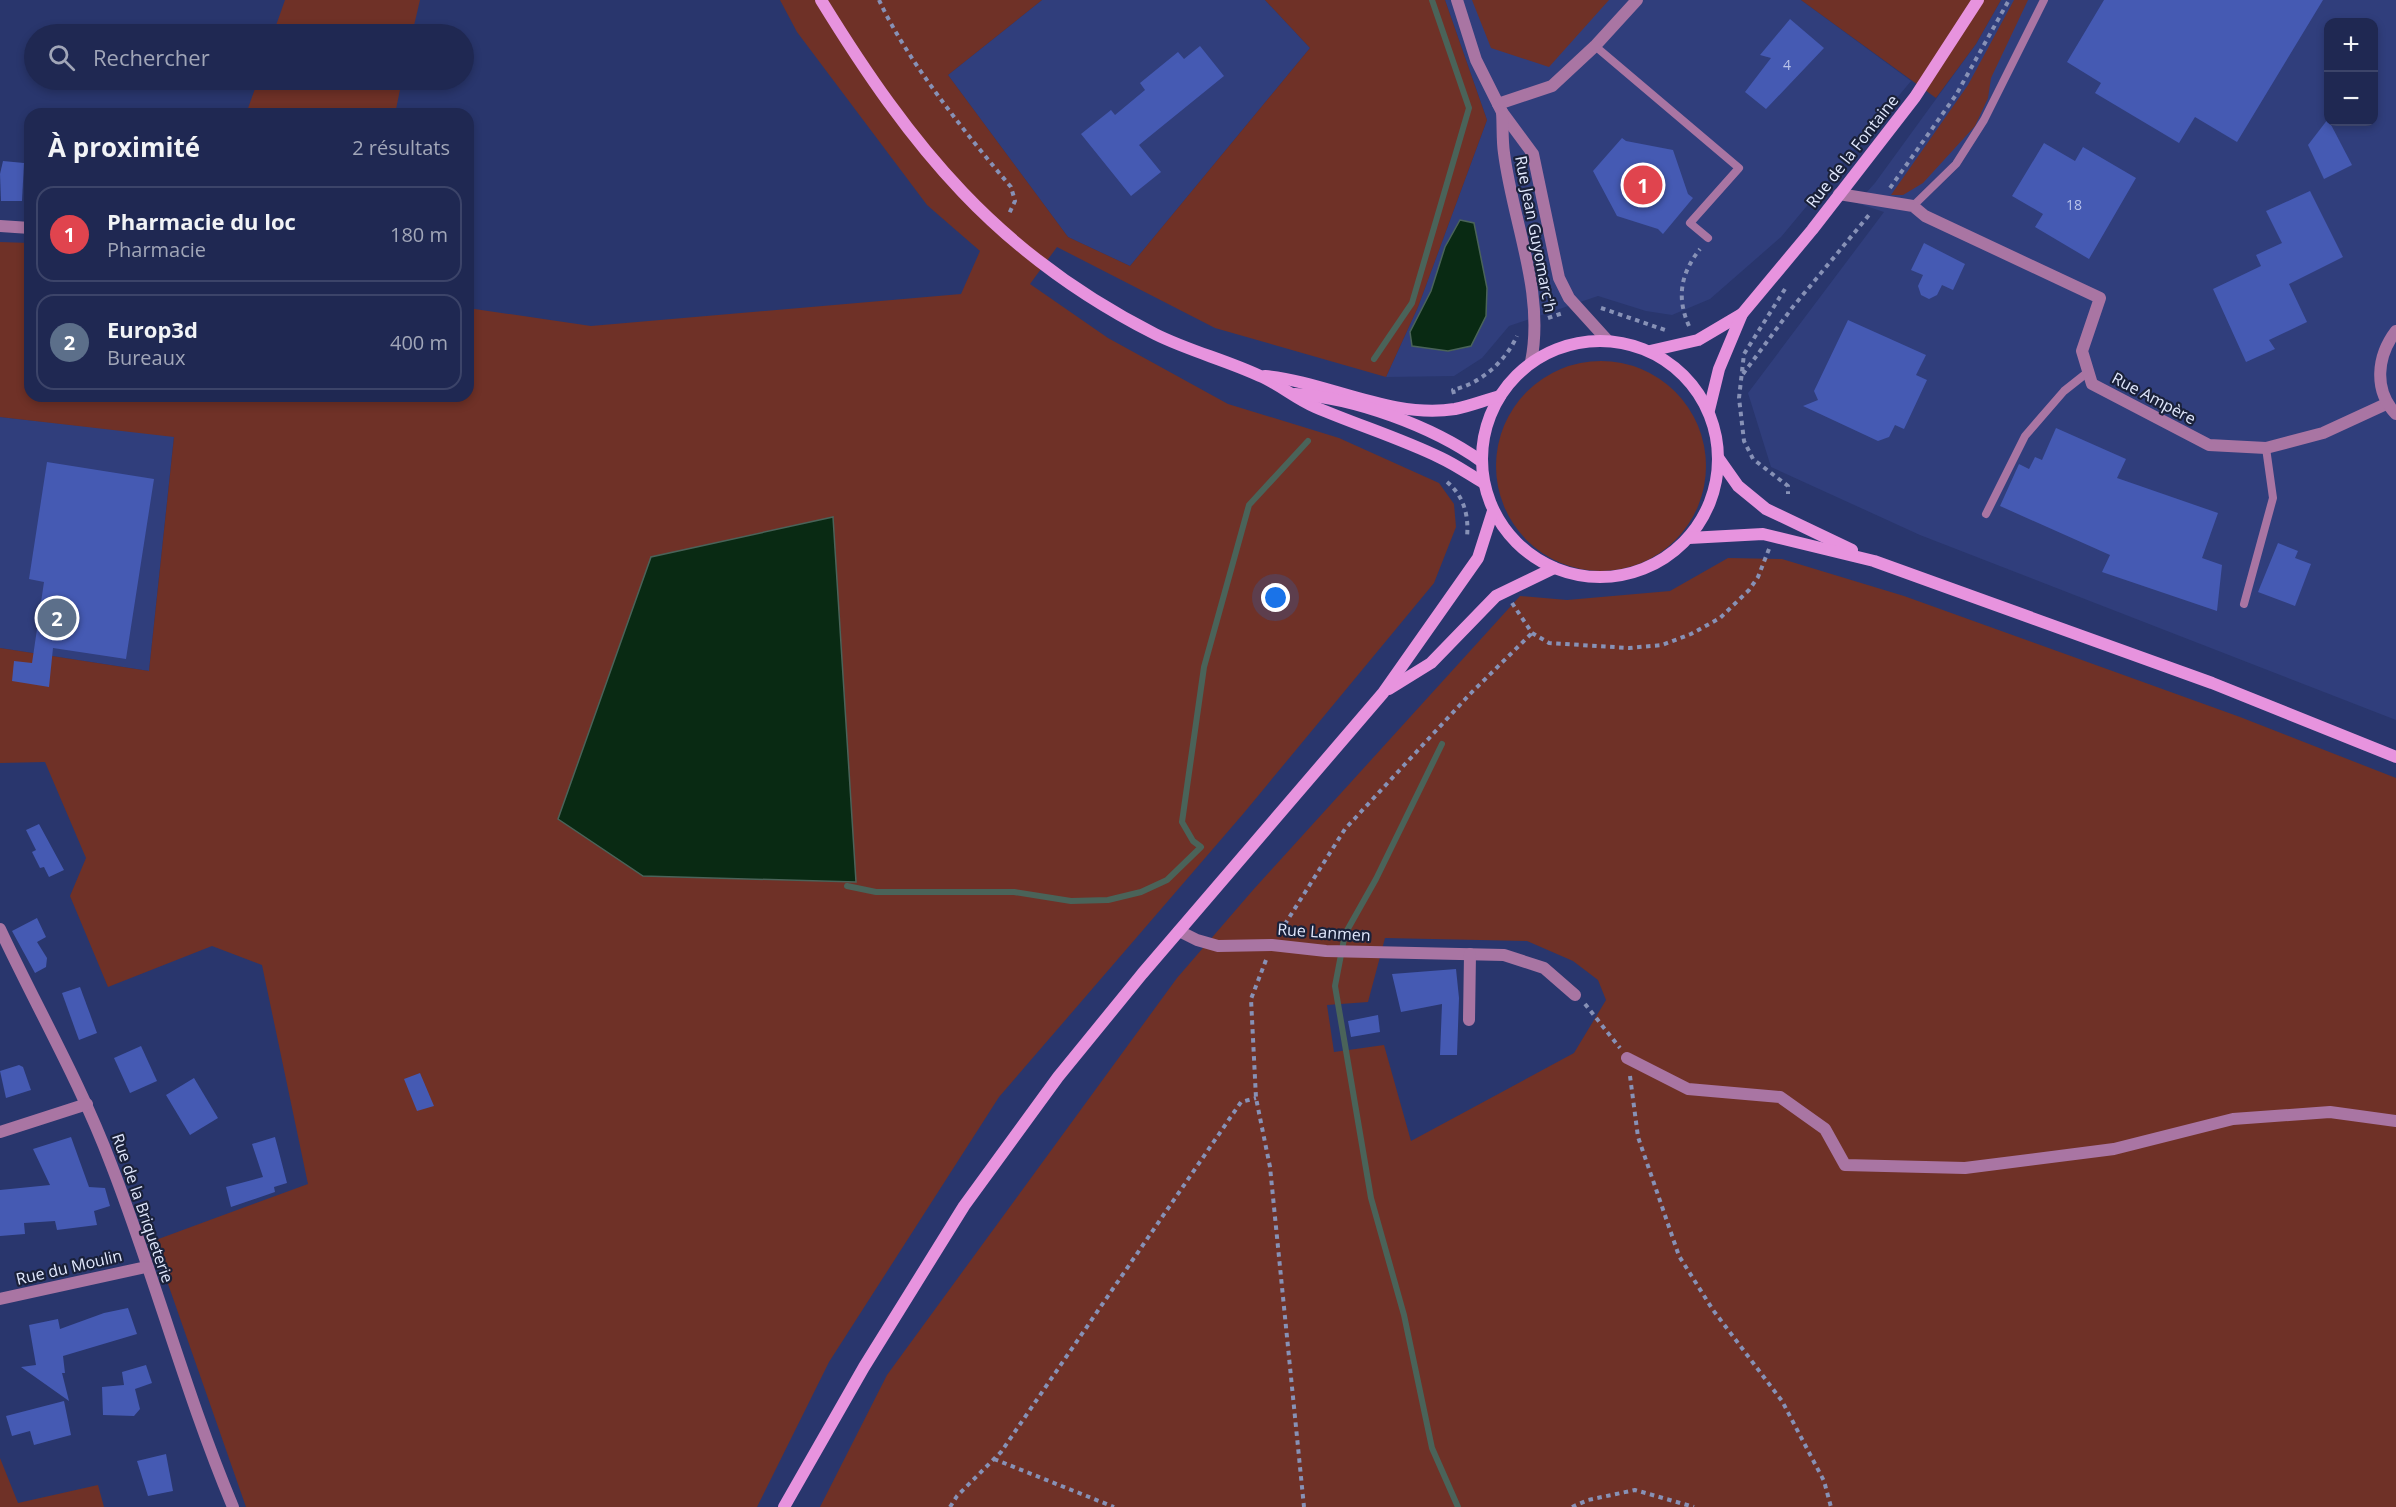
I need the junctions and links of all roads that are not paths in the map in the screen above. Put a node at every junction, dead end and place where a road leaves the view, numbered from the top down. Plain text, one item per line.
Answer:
1 (821, 0) edge
2 (1457, 0) edge
3 (1638, 0) edge
4 (1978, 0) edge
5 (2044, 0) edge
6 (1595, 46) junction
7 (1500, 108) junction
8 (1839, 194) junction
9 (1913, 206) junction
10 (0, 226) edge
11 (24, 228) edge
12 (1708, 238) road end
13 (1742, 314) junction
14 (2396, 331) edge
15 (1608, 341) junction
16 (1650, 351) junction
17 (1532, 362) junction
18 (2088, 372) junction
19 (1261, 376) junction
20 (1291, 394) junction
21 (1500, 396) junction
22 (2386, 404) junction
23 (1709, 410) junction
24 (2396, 414) edge
25 (2266, 448) junction
26 (1719, 459) junction
27 (1481, 461) junction
28 (1484, 483) junction
29 (1493, 511) junction
30 (1986, 514) dead end
31 (1689, 538) junction
32 (1874, 561) junction
33 (1554, 568) junction
34 (2244, 604) dead end
35 (1383, 693) junction
36 (2396, 757) edge
37 (0, 929) edge
38 (1179, 931) junction
39 (1470, 954) junction
40 (1575, 995) road end
41 (1469, 1020) dead end
42 (1627, 1058) road end
43 (87, 1104) junction
44 (2396, 1121) edge
45 (0, 1132) edge
46 (146, 1267) junction
47 (0, 1299) edge
48 (233, 1507) edge
49 (784, 1507) edge

1 - 19 main road
2 - 7 street, Rue Jean Guyomarc'h
3 - 6 street
4 - 8 main road, Rue de la Fontaine
5 - 9 lane
6 - 7 street
6 - 12 lane
7 - 15 street, Rue Jean Guyomarc'h
7 - 17 street, Rue Jean Guyomarc'h
8 - 9 street, Rue Ampère
8 - 13 main road, Rue de la Fontaine
9 - 18 street, Rue Ampère
10 - 11 street
13 - 16 main road, Rue de la Fontaine
13 - 23 main road, Rue de la Fontaine
14 - 22 street
15 - 16 main road
15 - 17 main road
16 - 23 main road
17 - 21 main road
18 - 25 street, Rue Ampère
18 - 30 lane
19 - 20 main road
19 - 21 main road
20 - 27 main road
20 - 28 main road
21 - 27 main road
22 - 24 street
22 - 25 street, Rue Ampère
23 - 26 main road
25 - 34 lane
26 - 31 main road
26 - 32 main road
27 - 28 main road
28 - 29 main road
29 - 33 main road
29 - 35 main road
31 - 32 main road
31 - 33 main road
32 - 36 main road
33 - 35 main road
35 - 38 main road
37 - 43 street, Rue de la Briqueterie
38 - 39 street, Rue Lanmen
38 - 49 main road
39 - 40 street, Rue Lanmen
39 - 41 street
42 - 44 street
43 - 45 street
43 - 46 street, Rue de la Briqueterie
46 - 47 street, Rue du Moulin
46 - 48 street, Rue de la Briqueterie

